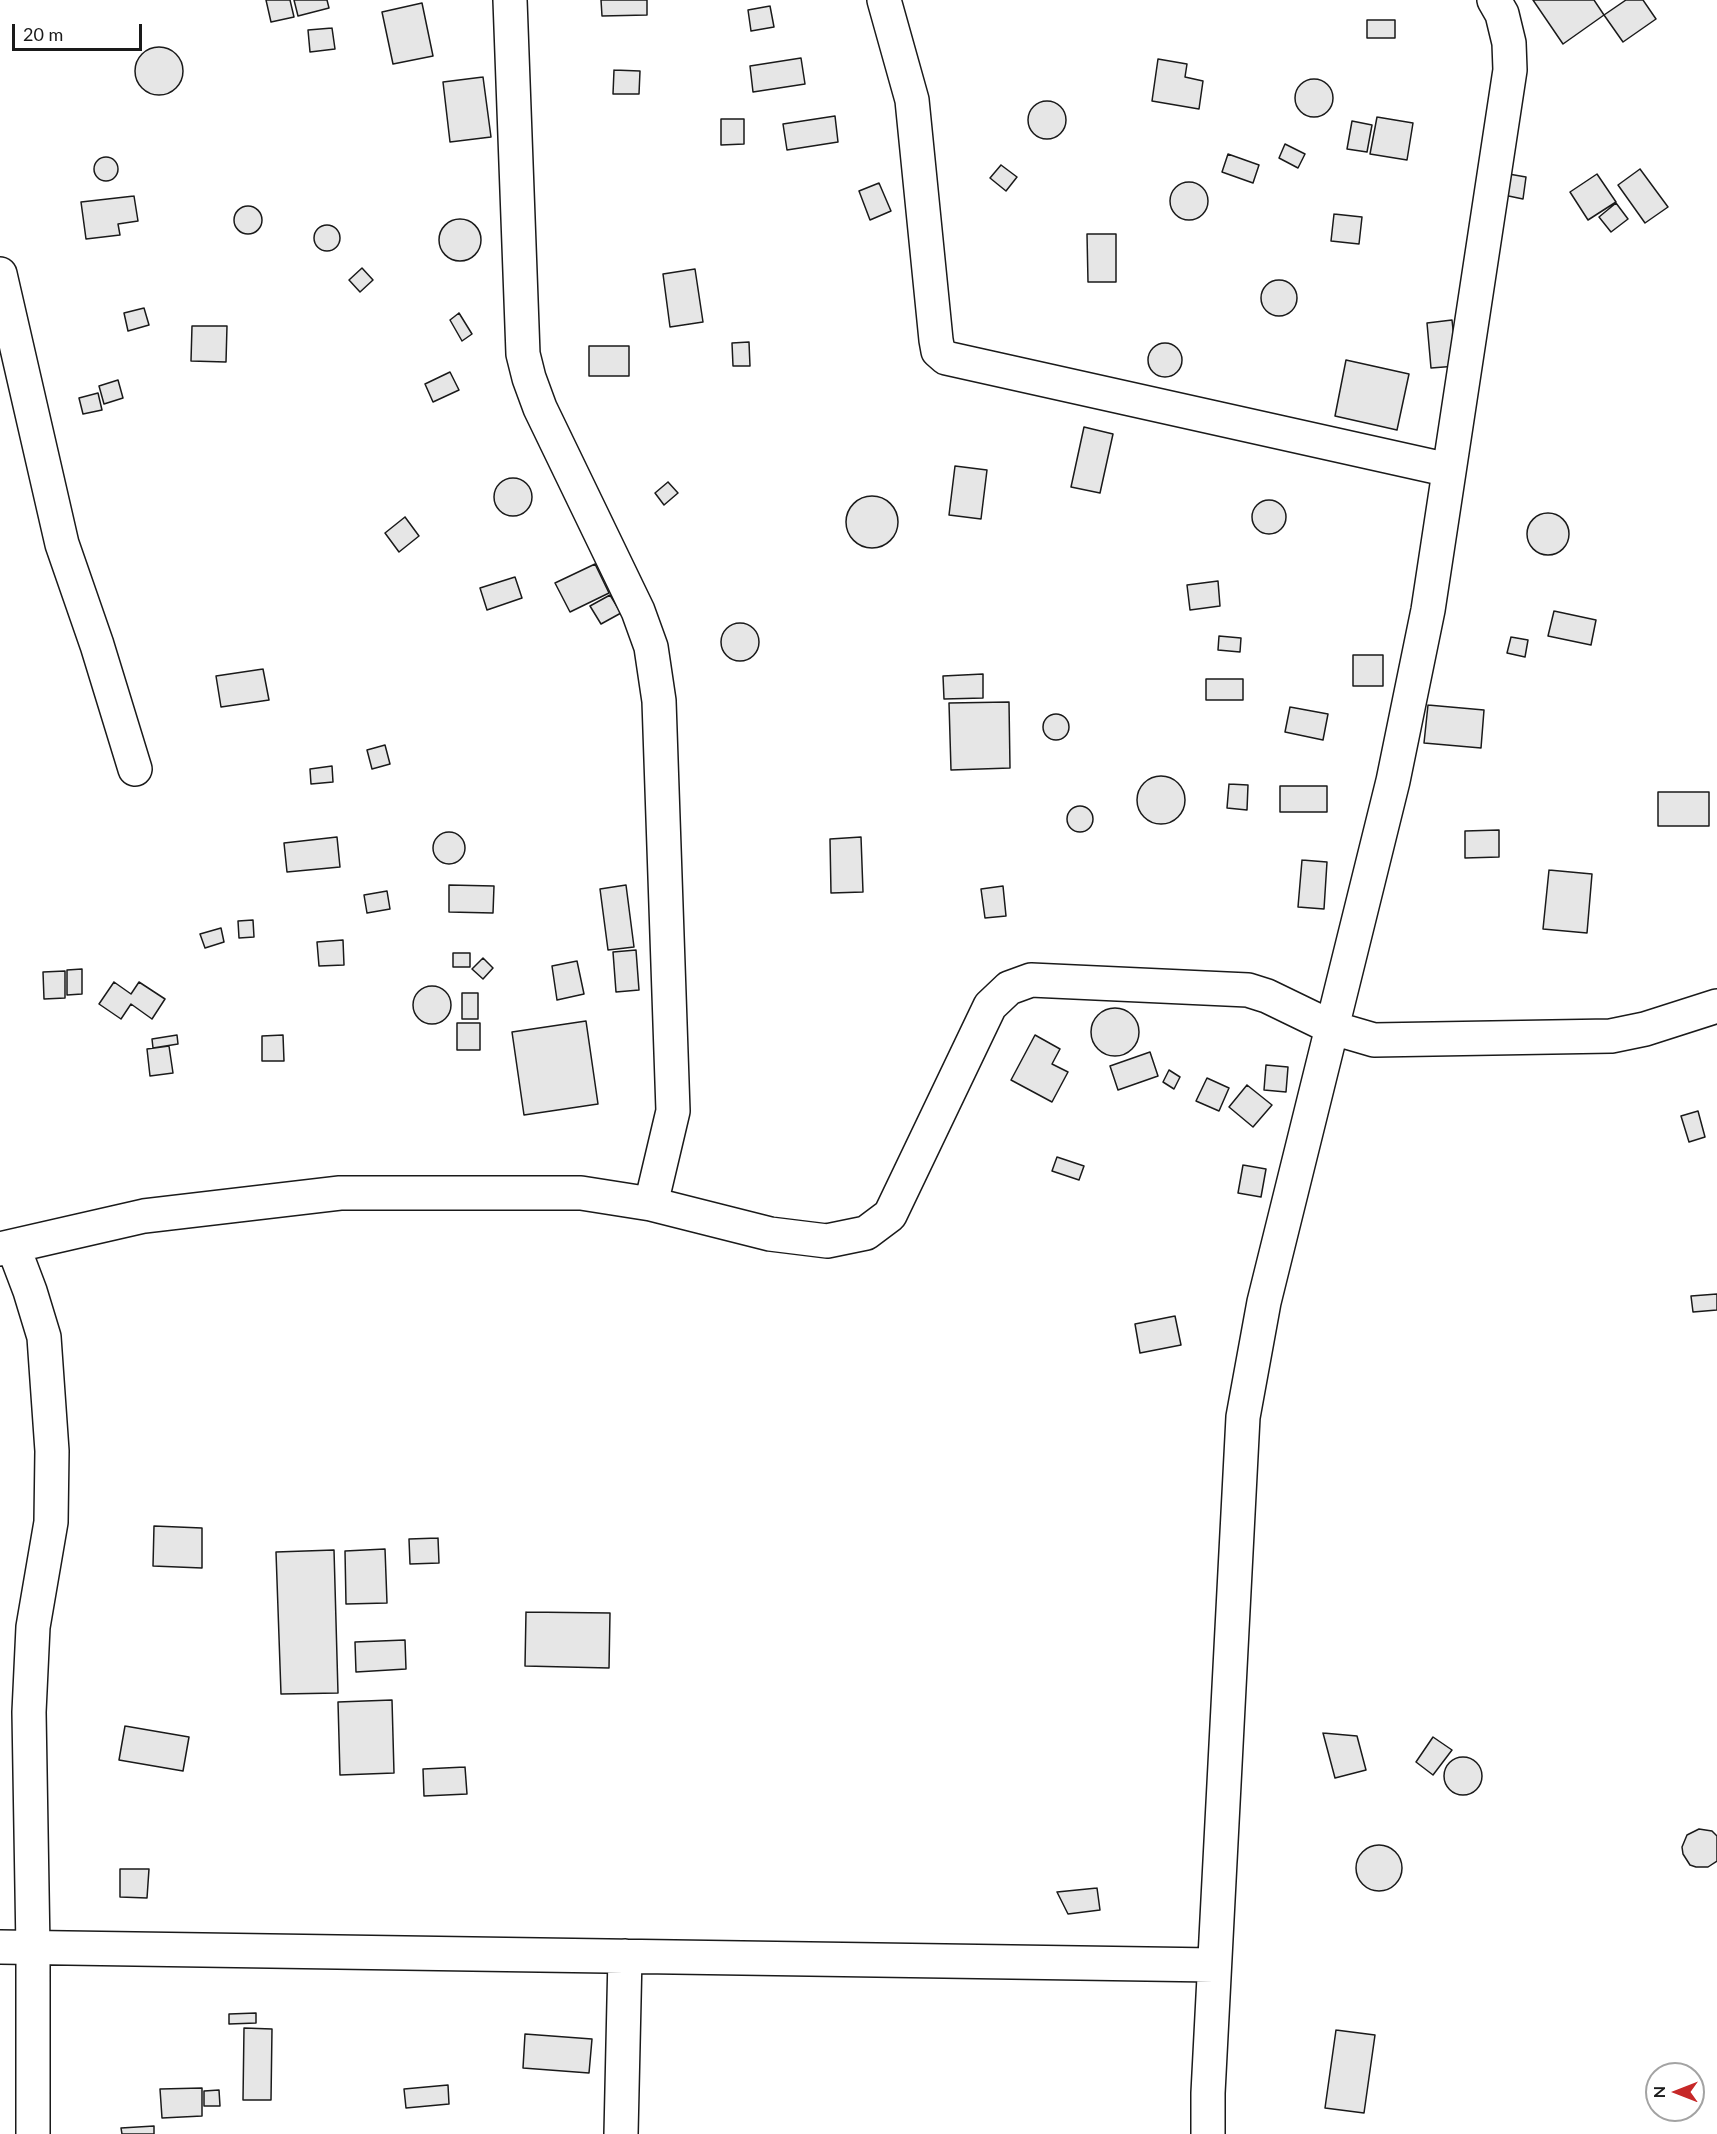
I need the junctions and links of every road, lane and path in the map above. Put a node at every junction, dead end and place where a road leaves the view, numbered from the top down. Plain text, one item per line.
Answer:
1 (510, 0) edge
2 (884, 0) edge
3 (1494, 0) edge
4 (0, 274) edge
5 (1449, 470) junction
6 (135, 769) dead end
7 (1717, 1006) edge
8 (1333, 1028) junction
9 (651, 1204) junction
10 (7, 1248) edge
11 (0, 1947) edge
12 (33, 1948) junction
13 (625, 1956) junction
14 (1214, 1965) junction
15 (33, 2134) edge
16 (621, 2134) edge
17 (1208, 2134) edge

1 - 9 street
2 - 5 street
3 - 5 street
4 - 6 street
5 - 8 street
7 - 8 street
8 - 9 street
8 - 14 street
9 - 10 street
10 - 12 street
11 - 12 street
12 - 13 street
12 - 15 street
13 - 14 street
13 - 16 street
14 - 17 street

